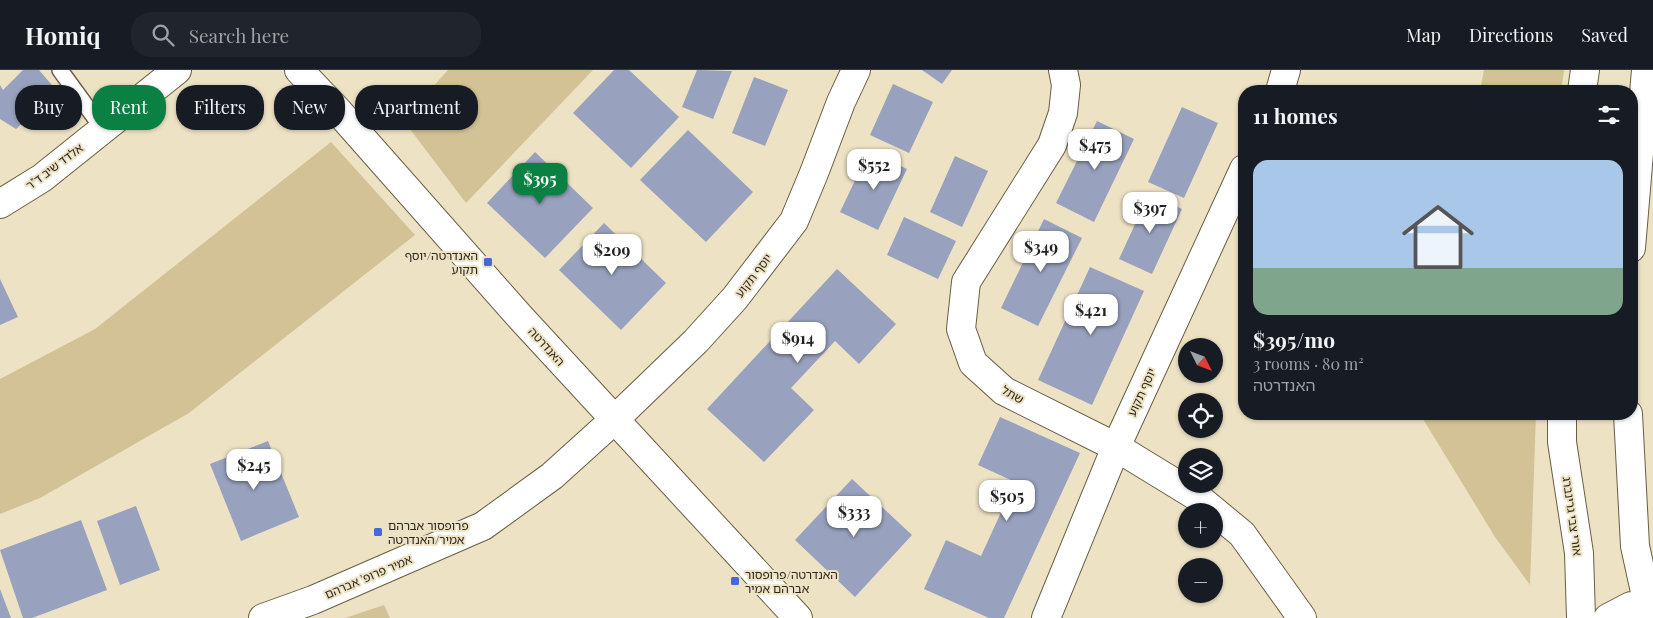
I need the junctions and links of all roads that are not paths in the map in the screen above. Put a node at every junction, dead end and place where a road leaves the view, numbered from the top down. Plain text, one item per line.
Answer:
1 (60, 70) edge
2 (177, 70) edge
3 (299, 70) edge
4 (856, 70) edge
5 (1063, 70) edge
6 (1286, 70) edge
7 (1585, 70) edge
8 (1646, 70) edge
9 (158, 85) edge
10 (1282, 85) edge
11 (1583, 85) edge
12 (92, 114) edge
13 (102, 130) edge
14 (1638, 165) edge
15 (1238, 182) edge
16 (0, 204) edge
17 (614, 420) junction
18 (1562, 420) edge
19 (1628, 420) edge
20 (1116, 447) junction
21 (1651, 611) edge
22 (263, 618) edge
23 (798, 618) edge
24 (1046, 618) edge
25 (1302, 618) edge
26 (1581, 618) edge
27 (1608, 618) edge

1 - 12 lane
2 - 9 street, אלדד שיב ד"ר
3 - 17 street, האנדרטה
4 - 17 street, יוסף תקוע
5 - 20 street, שתל
6 - 10 street
7 - 11 street
8 - 14 street
13 - 16 street, אלדד שיב ד"ר
15 - 20 street, יוסף תקוע
17 - 22 street, אמיר פרופ' אברהם
17 - 23 street, האנדרטה
18 - 26 street, אורי צבי גרינברג
19 - 21 street
20 - 24 street, יוסף תקוע
20 - 25 street, שתל
21 - 27 street

